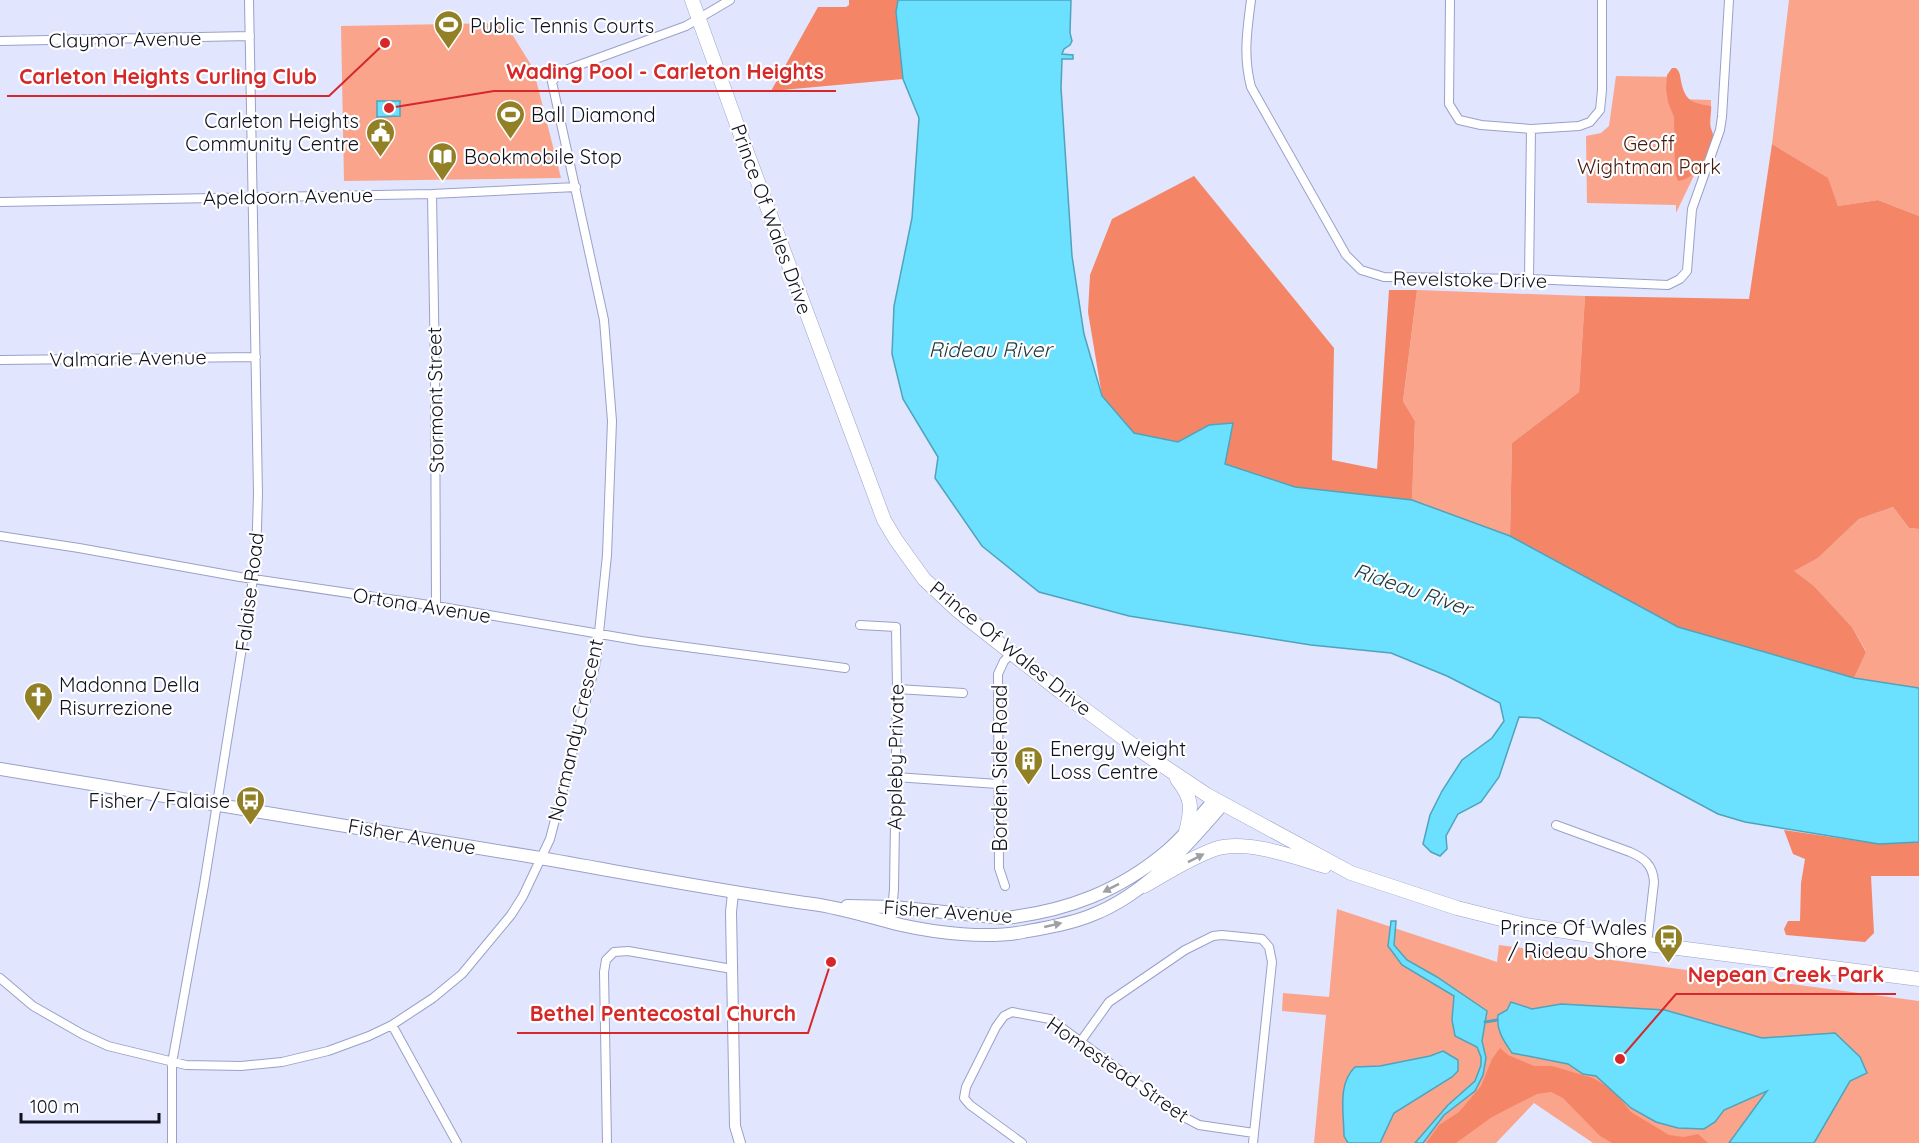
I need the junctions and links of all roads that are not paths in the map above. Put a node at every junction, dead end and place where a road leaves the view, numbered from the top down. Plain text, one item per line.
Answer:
1 (249, 0) edge
2 (692, 0) edge
3 (730, 0) edge
4 (1251, 0) edge
5 (1450, 0) edge
6 (1602, 0) edge
7 (1729, 0) edge
8 (699, 19) junction
9 (250, 36) junction
10 (0, 41) edge
11 (1532, 129) junction
12 (576, 187) junction
13 (432, 194) junction
14 (254, 196) junction
15 (0, 202) edge
16 (1529, 279) junction
17 (256, 357) junction
18 (0, 360) edge
19 (0, 536) edge
20 (253, 579) junction
21 (436, 606) junction
22 (860, 625) dead end
23 (599, 633) junction
24 (1012, 653) junction
25 (845, 668) dead end
26 (897, 689) junction
27 (963, 693) dead end
28 (0, 769) edge
29 (1172, 772) junction
30 (895, 777) junction
31 (998, 784) junction
32 (1219, 802) junction
33 (217, 804) junction
34 (1556, 825) dead end
35 (1186, 832) junction
36 (541, 858) junction
37 (1351, 873) junction
38 (1005, 886) dead end
39 (1144, 886) junction
40 (734, 893) junction
41 (824, 906) junction
42 (1071, 906) junction
43 (893, 907) junction
44 (1075, 920) junction
45 (891, 922) junction
46 (1647, 944) junction
47 (732, 969) junction
48 (0, 978) edge
49 (1919, 979) edge
50 (392, 1025) junction
51 (1081, 1041) junction
52 (172, 1063) junction
53 (1254, 1133) junction
54 (172, 1143) edge
55 (458, 1143) edge
56 (607, 1143) edge
57 (740, 1143) edge
58 (1022, 1143) edge
59 (1253, 1143) edge

1 - 9 street, Falaise Road
2 - 8 main road, Prince Of Wales Drive
3 - 8 street
4 - 16 street, Revelstoke Drive
5 - 11 street
6 - 11 street
7 - 16 street, Revelstoke Drive
8 - 12 street, Normandy Crescent
8 - 24 main road, Prince Of Wales Drive
9 - 10 street, Claymor Avenue
9 - 14 street, Falaise Road
11 - 16 street
12 - 13 street, Apeldoorn Avenue
12 - 23 street, Normandy Crescent
13 - 14 street, Apeldoorn Avenue
13 - 21 street, Stormont Street
14 - 15 street, Apeldoorn Avenue
14 - 17 street, Falaise Road
17 - 18 street, Valmarie Avenue
17 - 20 street, Falaise Road
19 - 20 street, Ortona Avenue
20 - 21 street, Ortona Avenue
20 - 33 street, Falaise Road
21 - 23 street, Ortona Avenue
22 - 26 street, Appleby Private
23 - 25 street, Ortona Avenue
23 - 36 street, Normandy Crescent
24 - 29 main road, Prince Of Wales Drive
24 - 31 street, Borden Side Road
26 - 27 street
26 - 30 street, Appleby Private
28 - 33 main road, Fisher Avenue
29 - 32 main road, Prince Of Wales Drive
29 - 35 main road
30 - 31 street
30 - 43 street, Appleby Private
31 - 38 street, Borden Side Road
32 - 35 main road, Fisher Avenue
32 - 37 main road, Prince Of Wales Drive
32 - 39 main road, Fisher Avenue
33 - 36 main road, Fisher Avenue
33 - 52 street, Falaise Road
34 - 46 street
35 -> 42 main road, Fisher Avenue
36 - 40 main road, Fisher Avenue
36 - 50 street, Normandy Crescent
39 -> 37 main road
37 - 46 main road, Prince Of Wales Drive
39 - 44 main road, Fisher Avenue
40 - 41 main road, Fisher Avenue
40 - 47 street
41 - 43 main road, Fisher Avenue
41 - 45 main road, Fisher Avenue
42 - 43 main road, Fisher Avenue
42 - 44 main road
43 - 45 street, Appleby Private
45 -> 44 main road, Fisher Avenue
46 - 49 main road, Prince Of Wales Drive
47 - 56 street
47 - 57 street
48 - 52 street, Normandy Crescent
50 - 52 street, Normandy Crescent
50 - 55 street
51 - 53 street, Homestead Street
51 - 53 street
51 - 58 street, Homestead Street
52 - 54 street, Falaise Road
53 - 59 street

